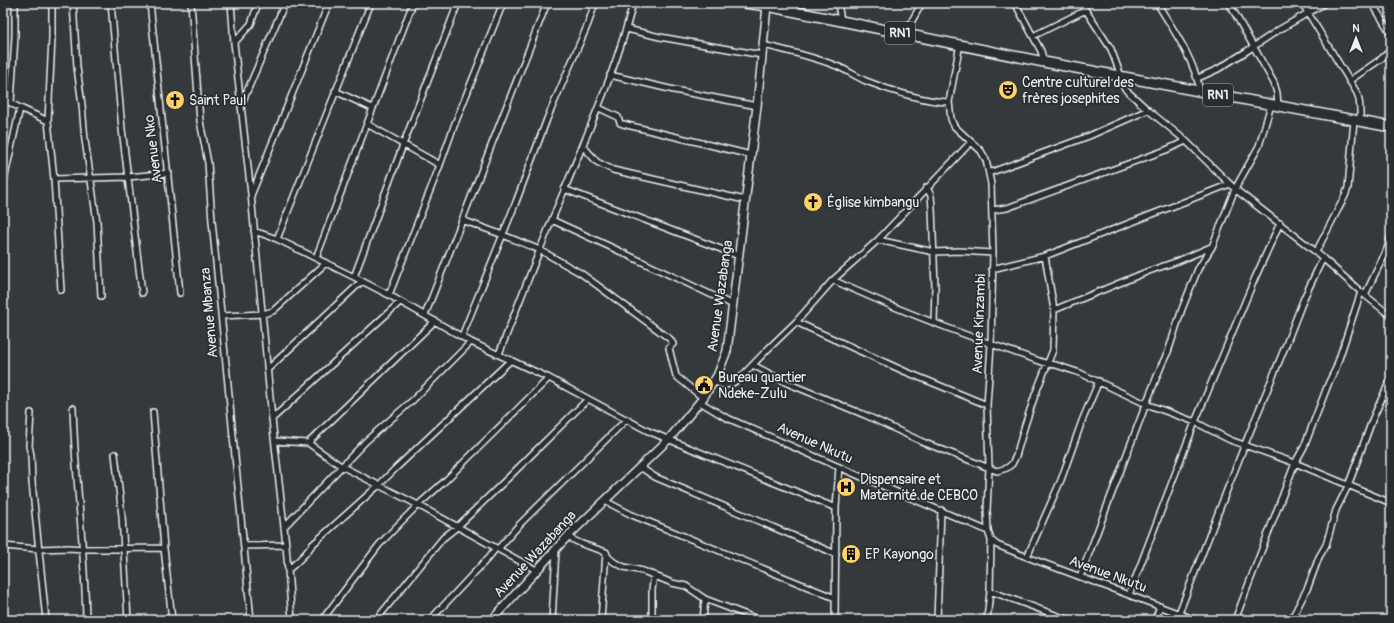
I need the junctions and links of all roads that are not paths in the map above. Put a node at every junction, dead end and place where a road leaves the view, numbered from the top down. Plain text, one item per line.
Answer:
1 (15, 3) edge
2 (52, 3) edge
3 (73, 3) edge
4 (112, 3) edge
5 (150, 3) edge
6 (191, 3) edge
7 (231, 3) edge
8 (258, 3) edge
9 (285, 3) edge
10 (328, 3) edge
11 (371, 3) edge
12 (413, 3) edge
13 (458, 3) edge
14 (504, 3) edge
15 (547, 3) edge
16 (595, 3) edge
17 (633, 3) edge
18 (744, 3) edge
19 (838, 3) edge
20 (922, 3) edge
21 (1015, 3) edge
22 (1081, 3) edge
23 (1157, 3) edge
24 (1229, 3) edge
25 (1302, 3) edge
26 (1325, 3) edge
27 (1372, 3) edge
28 (767, 6) junction
29 (1086, 10) junction
30 (1308, 13) junction
31 (841, 21) junction
32 (626, 29) junction
33 (905, 33) junction
34 (1391, 34) edge
35 (1033, 36) junction
36 (234, 43) junction
37 (763, 44) junction
38 (960, 44) junction
39 (1254, 46) junction
40 (1391, 50) edge
41 (762, 55) junction
42 (1044, 62) junction
43 (610, 75) junction
44 (1118, 75) junction
45 (1198, 78) junction
46 (1349, 81) junction
47 (335, 91) junction
48 (1200, 91) junction
49 (3, 99) edge
50 (11, 102) junction
51 (949, 102) junction
52 (242, 104) junction
53 (1274, 105) junction
54 (756, 106) junction
55 (20, 108) junction
56 (372, 108) junction
57 (599, 108) junction
58 (1148, 110) junction
59 (48, 121) junction
60 (1357, 121) junction
61 (367, 124) junction
62 (1391, 127) edge
63 (1186, 141) junction
64 (971, 142) junction
65 (403, 145) junction
66 (583, 146) junction
67 (751, 155) junction
68 (440, 165) junction
69 (989, 172) junction
70 (169, 173) junction
71 (128, 177) junction
72 (54, 179) junction
73 (90, 179) junction
74 (1230, 184) junction
75 (3, 185) edge
76 (927, 187) junction
77 (564, 189) junction
78 (1235, 189) junction
79 (251, 194) junction
80 (745, 200) junction
81 (992, 210) junction
82 (462, 220) junction
83 (552, 220) junction
84 (1280, 222) junction
85 (254, 232) junction
86 (503, 235) junction
87 (1391, 236) edge
88 (277, 239) junction
89 (878, 240) junction
90 (1212, 247) junction
91 (540, 250) junction
92 (934, 252) junction
93 (1316, 252) junction
94 (993, 253) junction
95 (739, 256) junction
96 (1044, 256) junction
97 (316, 258) junction
98 (1323, 258) junction
99 (326, 263) junction
100 (992, 269) junction
101 (354, 277) junction
102 (833, 280) junction
103 (362, 281) junction
104 (61, 290) dead end
105 (142, 293) dead end
106 (180, 293) dead end
107 (1363, 294) junction
108 (389, 295) junction
109 (101, 296) dead end
110 (400, 302) junction
111 (733, 305) junction
112 (1054, 310) junction
113 (263, 314) junction
114 (425, 315) junction
115 (222, 316) junction
116 (1391, 316) edge
117 (435, 321) junction
118 (796, 322) junction
119 (934, 323) junction
120 (462, 336) junction
121 (471, 342) junction
122 (991, 345) junction
123 (499, 354) junction
124 (511, 360) junction
125 (1048, 364) junction
126 (753, 365) junction
127 (268, 369) junction
128 (549, 378) junction
129 (1391, 378) edge
130 (1098, 381) junction
131 (714, 382) junction
132 (588, 399) junction
133 (702, 400) junction
134 (1146, 404) junction
135 (987, 405) junction
136 (73, 408) dead end
137 (153, 412) dead end
138 (31, 413) dead end
139 (272, 419) junction
140 (626, 420) junction
141 (1195, 422) junction
142 (669, 439) junction
143 (275, 441) junction
144 (308, 443) junction
145 (1245, 444) junction
146 (115, 454) dead end
147 (1296, 463) junction
148 (341, 466) junction
149 (640, 467) junction
150 (838, 467) junction
151 (988, 468) junction
152 (379, 485) junction
153 (1348, 486) junction
154 (606, 501) junction
155 (1391, 503) edge
156 (418, 505) junction
157 (836, 508) junction
158 (941, 510) junction
159 (284, 527) junction
160 (457, 527) junction
161 (988, 531) junction
162 (567, 537) junction
163 (991, 540) junction
164 (286, 545) junction
165 (3, 546) edge
166 (244, 546) junction
167 (164, 548) junction
168 (497, 548) junction
169 (38, 549) junction
170 (83, 549) junction
171 (124, 549) junction
172 (556, 550) junction
173 (606, 552) junction
174 (836, 554) junction
175 (1027, 557) junction
176 (288, 570) junction
177 (536, 570) junction
178 (654, 575) junction
179 (1080, 577) junction
180 (990, 591) junction
181 (1129, 595) junction
182 (835, 598) junction
183 (705, 599) junction
184 (1160, 606) junction
185 (1179, 613) junction
186 (46, 620) edge
187 (86, 620) edge
188 (128, 620) edge
189 (172, 620) edge
190 (251, 620) edge
191 (292, 620) edge
192 (322, 620) edge
193 (376, 620) edge
194 (430, 620) edge
195 (492, 620) edge
196 (552, 620) edge
197 (601, 620) edge
198 (652, 620) edge
199 (703, 620) edge
200 (758, 620) edge
201 (836, 620) edge
202 (937, 620) edge
203 (987, 620) edge
204 (1069, 620) edge
205 (1155, 620) edge
206 (1196, 620) edge
207 (1235, 620) edge
208 (1291, 620) edge

1 - 50 street
2 - 59 street
3 - 73 street
4 - 71 street
5 - 70 street, Avenue Nko
6 - 115 street, Avenue Mbanza
7 - 36 street
8 - 36 street
9 - 52 street
10 - 79 street
11 - 47 street
12 - 56 street
13 - 65 street
14 - 68 street
15 - 82 street
16 - 86 street
17 - 32 street
18 - 28 highway, RN1
19 - 31 street
20 - 33 street
21 - 35 street
22 - 29 street
23 - 45 street
24 - 39 street
25 - 30 street
26 - 30 street
27 - 34 street
28 - 31 highway, RN1
28 - 37 main road, Avenue Wazabanga
29 - 35 street
29 - 44 street
30 - 39 street
30 - 46 street
31 - 33 highway, RN1
32 - 41 street
32 - 43 street
33 - 38 highway, RN1
35 - 42 street
36 - 52 street
37 - 41 main road, Avenue Wazabanga
37 - 51 street
38 - 42 highway, RN1
38 - 51 street, Avenue Kinzambi
39 - 45 street
39 - 53 street
40 - 46 street
41 - 54 main road, Avenue Wazabanga
42 - 44 highway, RN1
43 - 54 street
43 - 57 street
44 - 48 highway, RN1
44 - 58 street
45 - 48 street
46 - 60 street
47 - 56 street
47 - 88 street
48 - 53 highway, RN1
49 - 50 street
50 - 55 street
51 - 64 street, Avenue Kinzambi
52 - 79 street
53 - 60 highway, RN1
53 - 78 street
54 - 67 main road, Avenue Wazabanga
55 - 59 street
55 - 75 street
56 - 61 street
57 - 66 street
57 - 67 street
58 - 63 street
58 - 69 street
59 - 72 street
60 - 62 highway, RN1
60 - 93 street
61 - 65 street
61 - 97 street
63 - 74 street
63 - 81 street
64 - 69 street, Avenue Kinzambi
64 - 76 street
65 - 68 street
65 - 101 street
66 - 77 street
66 - 80 street
67 - 80 main road, Avenue Wazabanga
68 - 108 street
69 - 81 street, Avenue Kinzambi
70 - 71 street
70 - 106 street, Avenue Nko
71 - 73 street
71 - 105 street
72 - 73 street
72 - 104 street
73 - 109 street
74 - 78 street
74 - 96 street
76 - 89 street
76 - 92 street
77 - 83 street
77 - 95 street
78 - 84 street
78 - 90 street
79 - 85 street
80 - 95 main road, Avenue Wazabanga
81 - 94 street, Avenue Kinzambi
82 - 86 street
82 - 114 street
83 - 91 street
83 - 111 street
84 - 93 street
84 - 141 street
85 - 88 street
85 - 113 street
86 - 91 street
86 - 120 street
87 - 107 street
88 - 97 street
89 - 92 street
89 - 102 street
90 - 112 street
90 - 134 street
91 - 123 street
91 - 133 street, Avenue Nkutu
92 - 94 street
92 - 119 street
93 - 98 street
94 - 100 street, Avenue Kinzambi
95 - 111 main road, Avenue Wazabanga
96 - 100 street
96 - 112 street
97 - 99 street
98 - 107 street
98 - 145 street
99 - 101 street
99 - 113 street
100 - 122 street, Avenue Kinzambi
101 - 103 street
102 - 118 street
102 - 119 street
103 - 108 street
103 - 127 street
107 - 116 street
107 - 147 street
108 - 110 street
110 - 114 street
110 - 139 street
111 - 131 main road, Avenue Wazabanga
112 - 125 street
113 - 115 street
113 - 127 street
114 - 117 street
115 - 166 street, Avenue Mbanza
117 - 120 street
117 - 144 street
118 - 126 street
118 - 135 street
119 - 122 street
120 - 121 street
121 - 123 street
121 - 148 street
122 - 125 street
122 - 135 street, Avenue Kinzambi
123 - 124 street
124 - 128 street
124 - 152 street
125 - 130 street
125 - 151 street
126 - 131 street
126 - 151 street
127 - 139 street
128 - 132 street
128 - 156 street
129 - 153 street
130 - 134 street
130 - 175 street
131 - 133 main road, Avenue Wazabanga
132 - 140 street
132 - 160 street
133 - 142 main road, Avenue Wazabanga
133 - 150 street, Avenue Nkutu
134 - 141 street
134 - 179 street
135 - 151 street, Avenue Kinzambi
136 - 170 street
137 - 167 street
138 - 169 street
139 - 143 street
140 - 142 street
140 - 168 street
141 - 145 street
141 - 181 street
142 - 149 main road, Avenue Wazabanga
142 - 157 street
143 - 144 street
143 - 159 street
144 - 148 street
145 - 147 street
145 - 185 street
146 - 171 street
147 - 153 street
147 - 207 street
148 - 152 street
148 - 159 street
149 - 154 main road, Avenue Wazabanga
149 - 174 street
150 - 157 street
150 - 158 street, Avenue Nkutu
151 - 161 street, Avenue Kinzambi
152 - 156 street
152 - 176 street
153 - 155 street
153 - 208 street
154 - 162 main road, Avenue Wazabanga
154 - 182 street
156 - 160 street
156 - 192 street
157 - 174 street
158 - 161 street, Avenue Nkutu
158 - 202 street
159 - 164 street
160 - 168 street
160 - 193 street
161 - 163 street, Avenue Kinzambi
162 - 172 main road, Avenue Wazabanga
162 - 173 street
163 - 175 street, Avenue Nkutu
163 - 180 street, Avenue Kinzambi
164 - 166 street
164 - 176 street
165 - 169 street
166 - 190 street, Avenue Mbanza
167 - 171 street
167 - 189 street
168 - 177 street
168 - 194 street
169 - 170 street
169 - 186 street
170 - 171 street
170 - 187 street
171 - 188 street
172 - 177 main road, Avenue Wazabanga
172 - 196 street
173 - 178 street
173 - 197 street
174 - 182 street
175 - 179 street, Avenue Nkutu
176 - 191 street
177 - 195 main road, Avenue Wazabanga
178 - 183 street
178 - 198 street
179 - 181 street, Avenue Nkutu
180 - 203 street, Avenue Kinzambi
180 - 204 street
181 - 184 street, Avenue Nkutu
182 - 201 street
183 - 199 street
183 - 200 street
184 - 185 street, Avenue Nkutu
184 - 205 street
185 - 206 street, Avenue Nkutu

